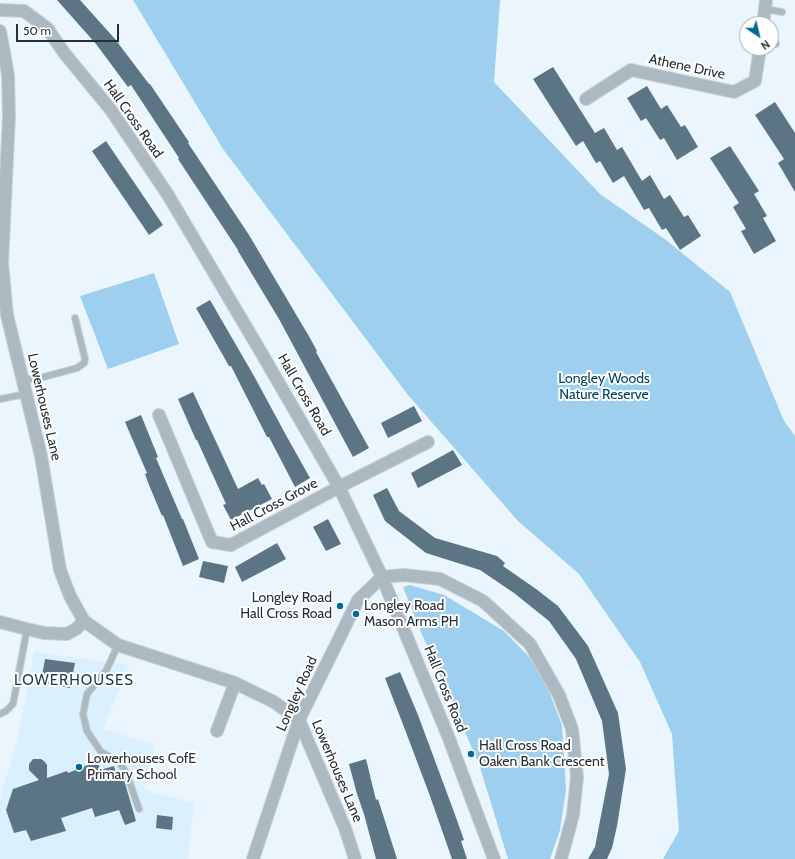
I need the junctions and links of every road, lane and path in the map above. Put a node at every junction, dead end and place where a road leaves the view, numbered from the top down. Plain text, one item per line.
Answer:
1 (766, 5) edge
2 (0, 10) edge
3 (782, 12) dead end
4 (764, 16) edge
5 (0, 31) edge
6 (759, 56) edge
7 (586, 99) dead end
8 (75, 318) dead end
9 (23, 380) junction
10 (26, 394) junction
11 (0, 399) edge
12 (159, 415) dead end
13 (428, 442) dead end
14 (339, 487) junction
15 (382, 577) junction
16 (84, 621) junction
17 (0, 622) edge
18 (27, 630) junction
19 (118, 645) junction
20 (235, 683) junction
21 (0, 714) edge
22 (299, 720) junction
23 (217, 731) dead end
24 (139, 809) dead end
25 (253, 859) edge
26 (355, 859) edge
27 (494, 859) edge
28 (561, 859) edge

1 - 3 lane
1 - 4 street
2 - 14 street, Hall Cross Road
5 - 9 street, Lowerhouses Lane
6 - 7 street, Athene Drive
8 - 9 lane
9 - 10 street, Lowerhouses Lane
10 - 11 lane
10 - 16 street, Lowerhouses Lane
12 - 14 street, Hall Cross Grove
13 - 14 street, Hall Cross Grove
14 - 15 street, Hall Cross Road
15 - 22 street, Longley Road
15 - 27 street, Hall Cross Road
15 - 28 street
16 - 18 street
16 - 19 street, Lowerhouses Lane
17 - 18 street
18 - 21 lane
19 - 20 street, Lowerhouses Lane
19 - 24 lane
20 - 22 street, Lowerhouses Lane
20 - 23 street
22 - 25 street, Longley Road
22 - 26 street, Lowerhouses Lane

